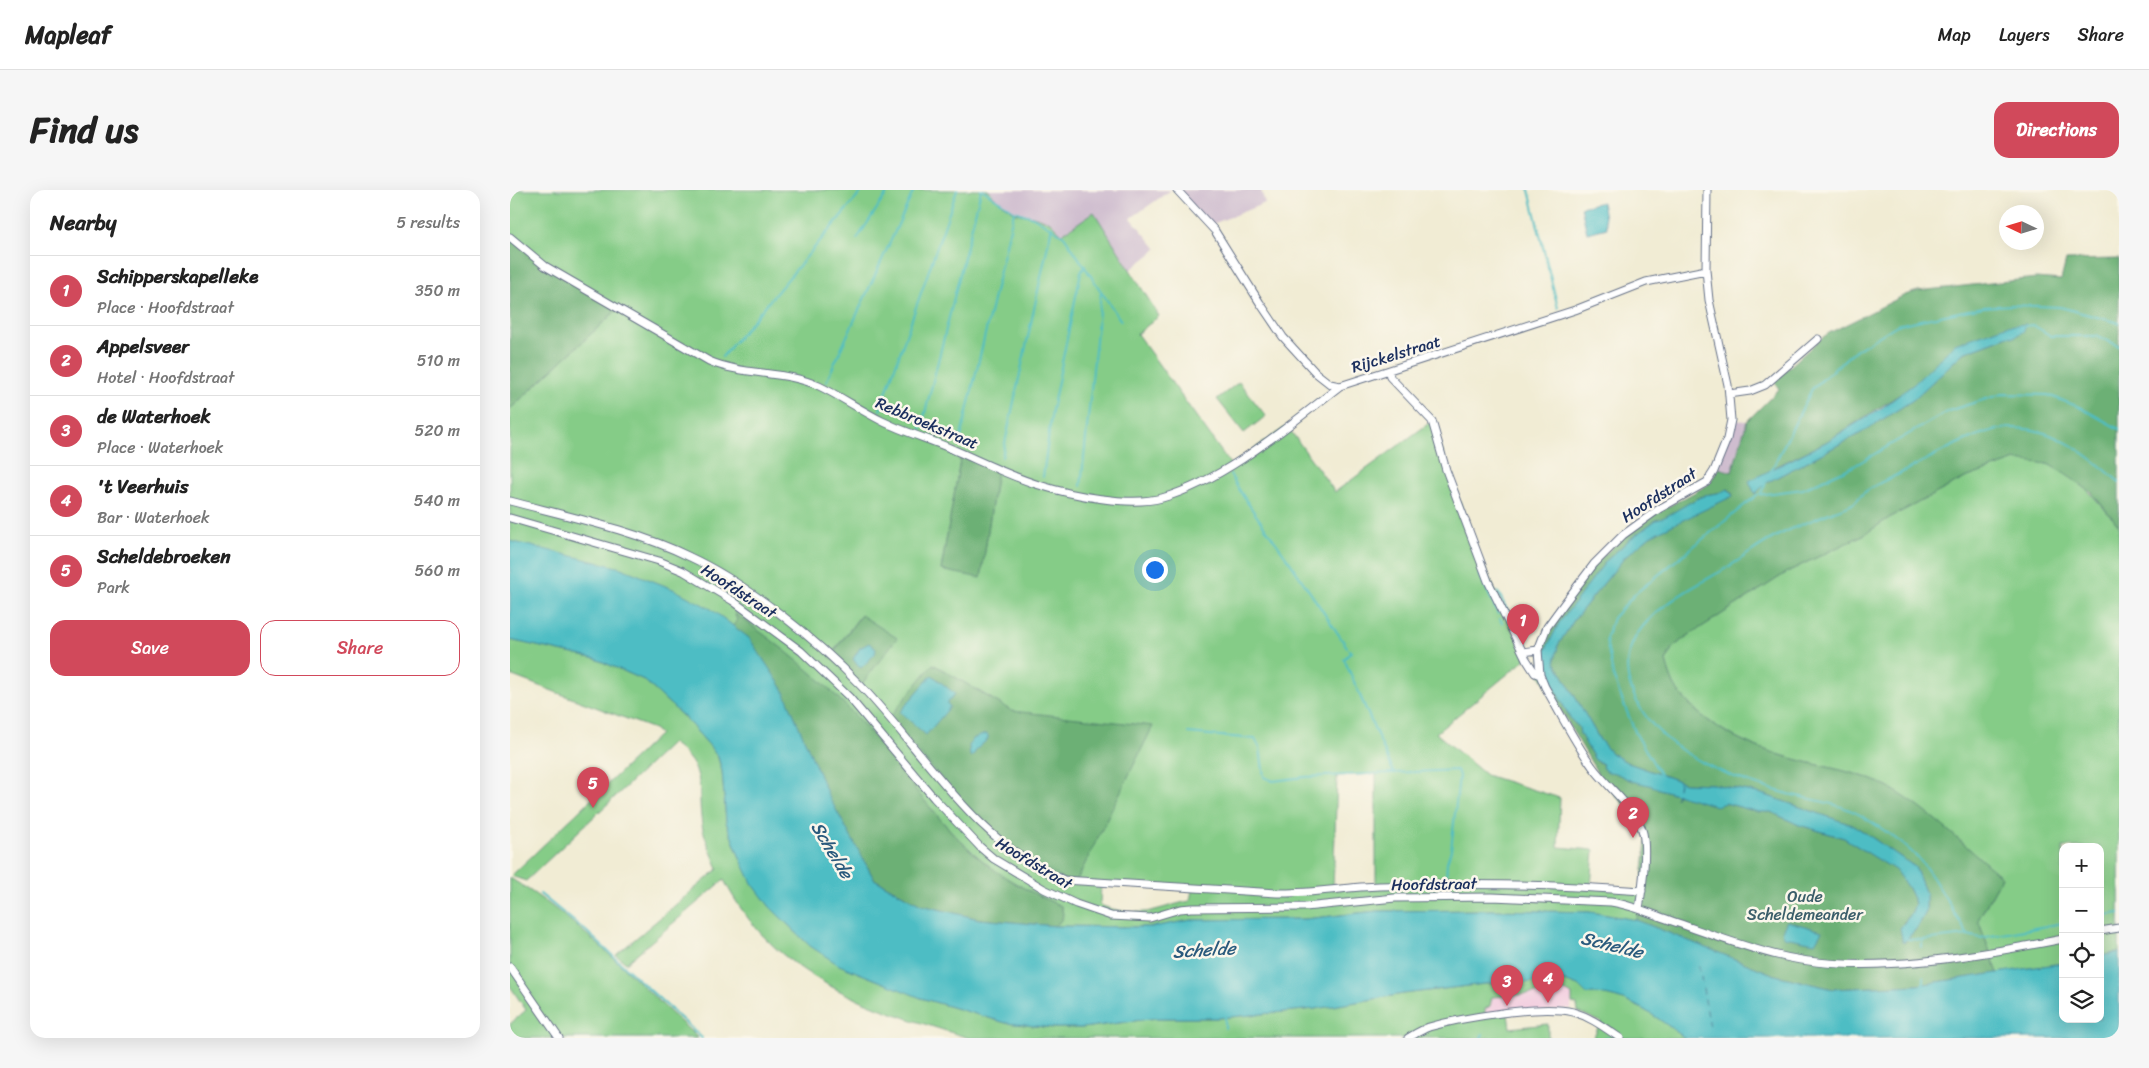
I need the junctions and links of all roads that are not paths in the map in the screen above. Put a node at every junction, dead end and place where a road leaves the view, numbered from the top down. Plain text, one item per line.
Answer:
1 (1177, 190) edge
2 (1707, 190) edge
3 (510, 238) edge
4 (1706, 270) junction
5 (1818, 339) dead end
6 (1389, 371) junction
7 (1340, 386) junction
8 (1729, 394) junction
9 (510, 501) edge
10 (510, 518) edge
11 (1538, 650) junction
12 (1522, 652) junction
13 (1540, 675) junction
14 (1642, 891) junction
15 (1639, 910) junction
16 (2119, 928) edge
17 (2104, 930) edge
18 (2059, 940) edge
19 (510, 967) edge
20 (559, 1038) edge
21 (1408, 1038) edge
22 (1620, 1038) edge

1 - 7 street, Rijckelstraat
2 - 4 street, Hoofdstraat
3 - 7 street, Rebbroekstraat
4 - 6 street, Rijckelstraat
4 - 8 street, Hoofdstraat
5 - 8 street
6 - 7 street, Rijckelstraat
6 - 12 street, Hoofdstraat
8 - 11 street, Hoofdstraat
9 - 14 street, Hoofdstraat
10 - 15 street, Hoofdstraat
11 - 12 street
11 - 13 street, Hoofdstraat
12 - 13 street, Hoofdstraat
13 - 14 street, Hoofdstraat
14 - 15 street, Hoofdstraat
15 - 18 street
16 - 17 street
19 - 20 street
21 - 22 street

